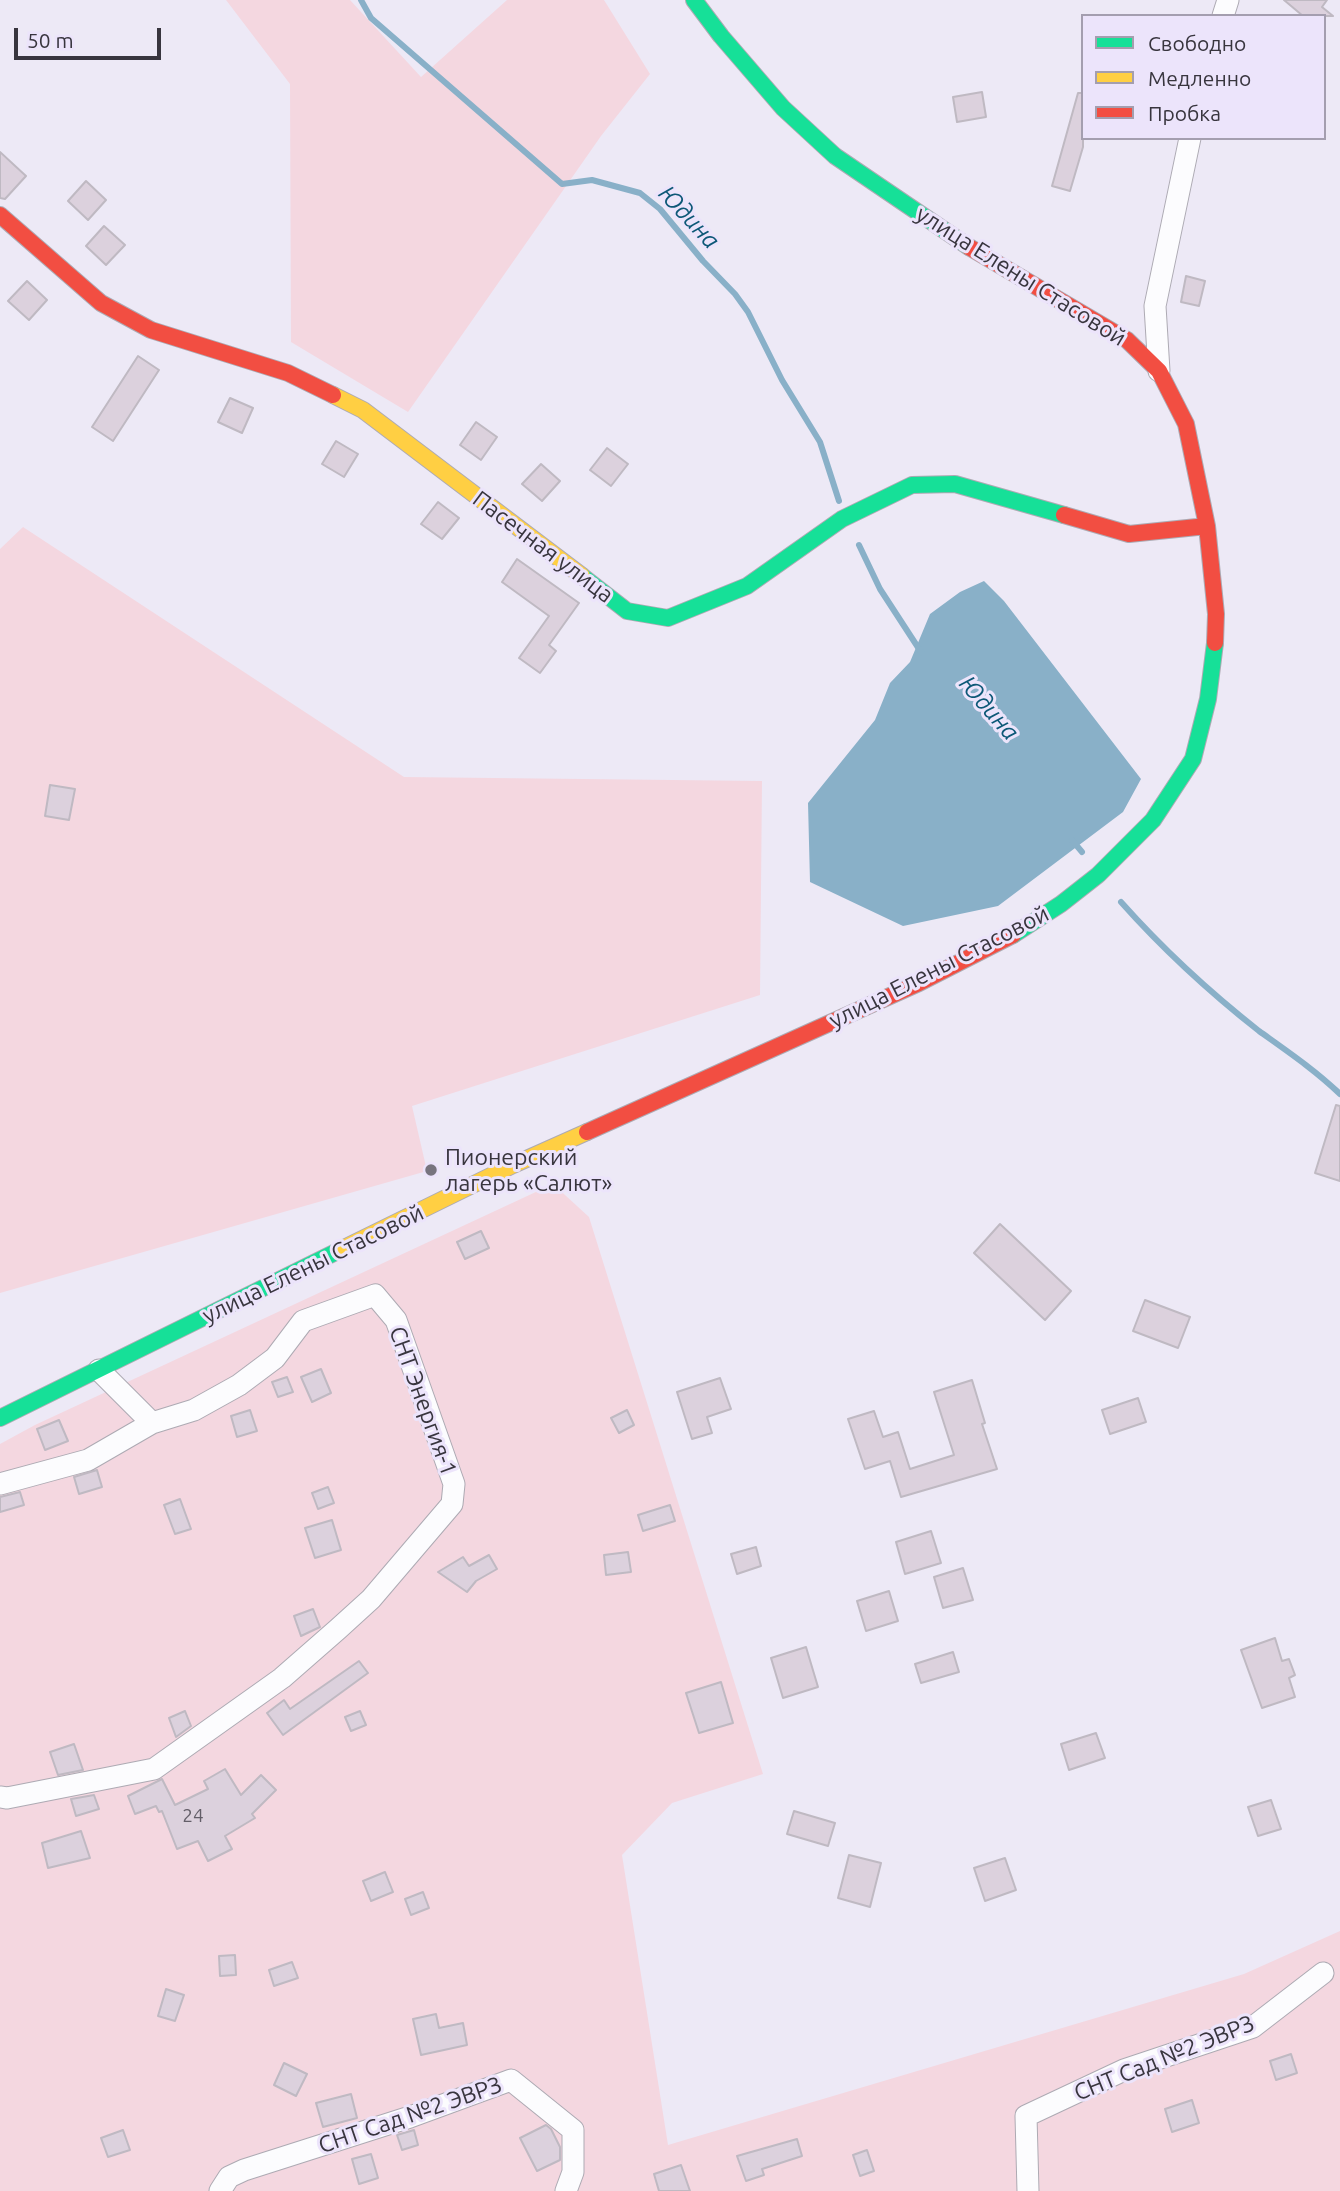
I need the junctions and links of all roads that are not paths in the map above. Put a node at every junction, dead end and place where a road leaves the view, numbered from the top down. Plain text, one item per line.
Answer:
1 (694, 0) edge
2 (1190, 140) edge
3 (0, 215) edge
4 (1159, 371) junction
5 (1207, 526) junction
6 (99, 1370) junction
7 (0, 1418) edge
8 (152, 1423) junction
9 (0, 1484) edge
10 (0, 1797) edge
11 (1323, 1973) dead end
12 (220, 2191) edge
13 (566, 2191) edge
14 (1028, 2191) edge

1 - 4 main road, улица Елены Стасовой
2 - 4 street
3 - 5 main road, Пасечная улица
4 - 5 main road, улица Елены Стасовой
5 - 6 main road, улица Елены Стасовой
6 - 7 main road, улица Елены Стасовой
6 - 8 street
8 - 9 street
8 - 10 street, СНТ Энергия-1
11 - 14 street, СНТ Сад №2 ЭВРЗ
12 - 13 street, СНТ Сад №2 ЭВРЗ

